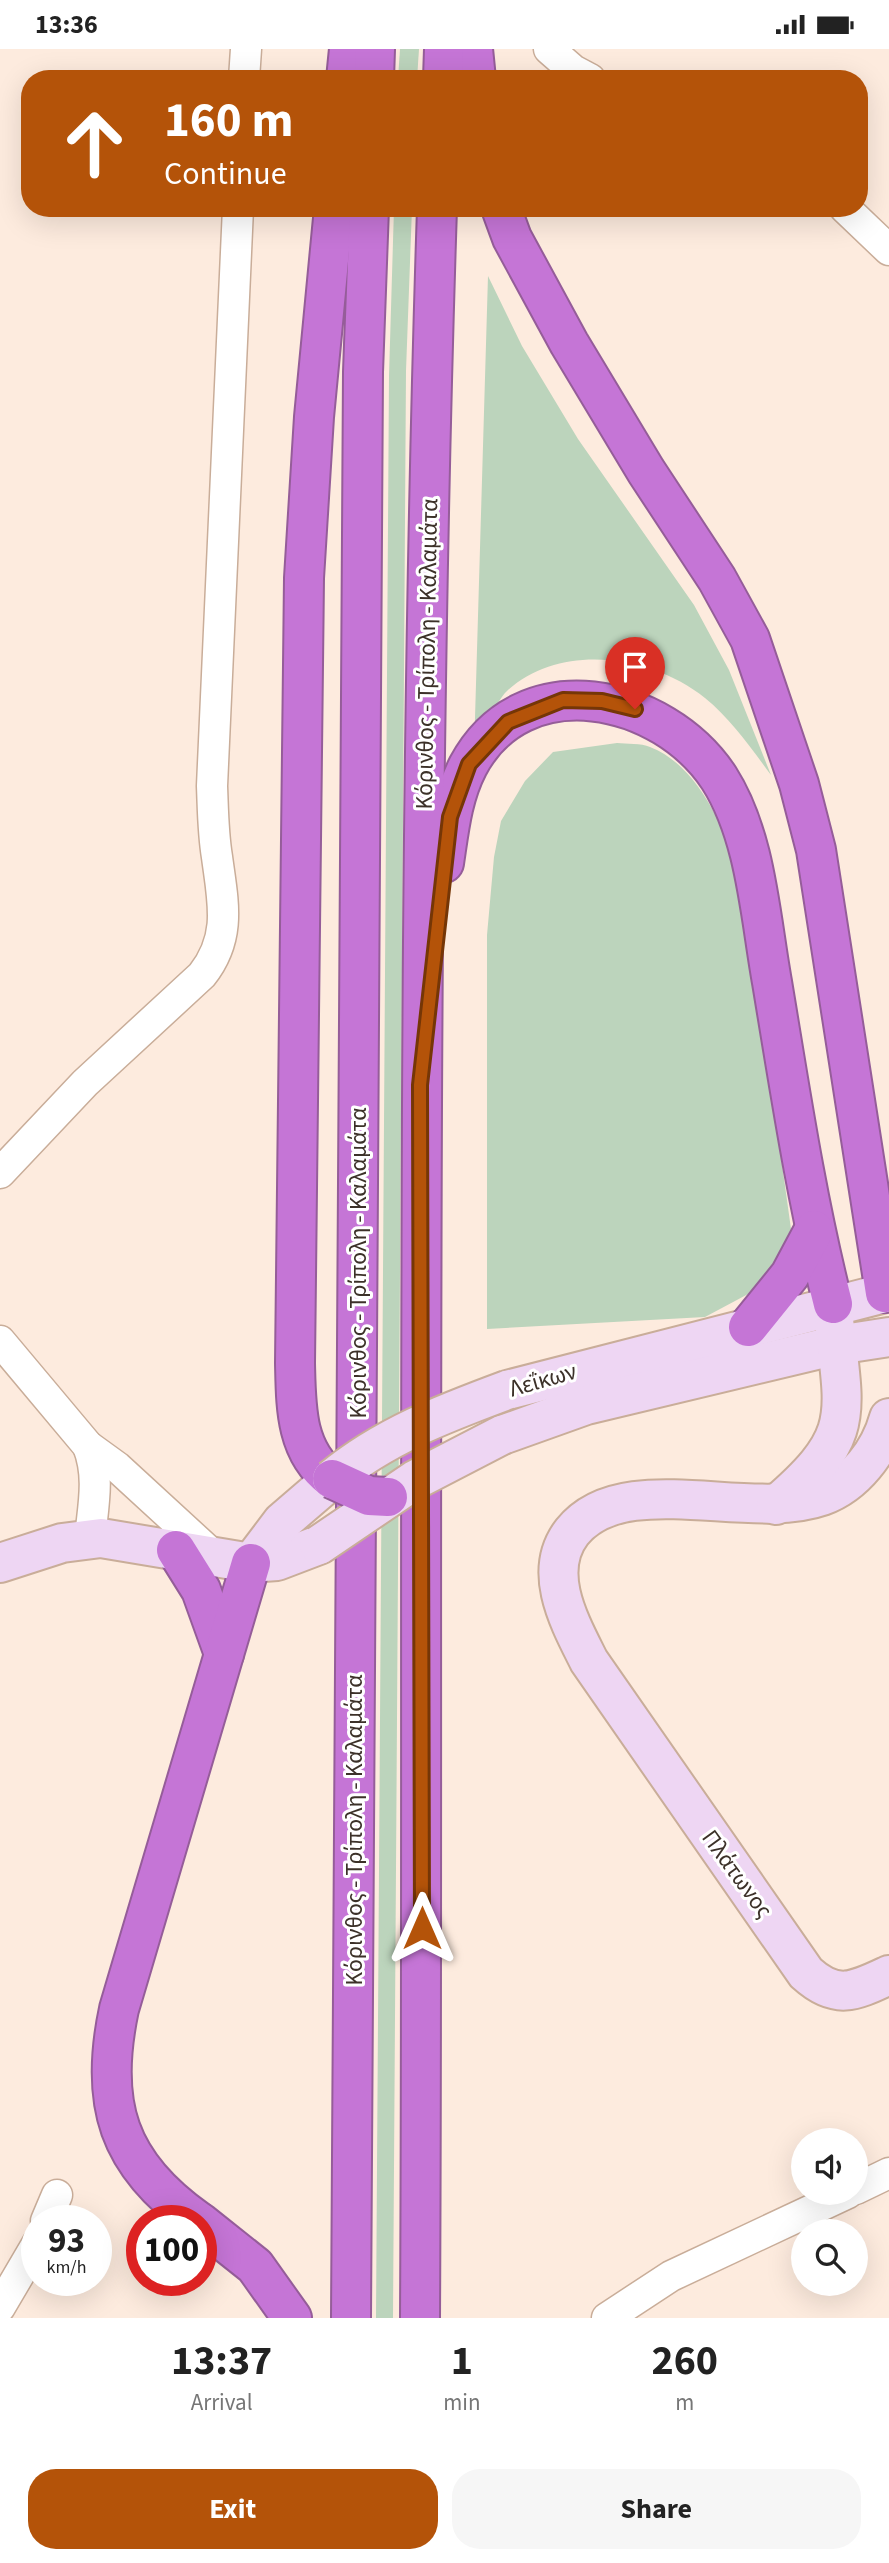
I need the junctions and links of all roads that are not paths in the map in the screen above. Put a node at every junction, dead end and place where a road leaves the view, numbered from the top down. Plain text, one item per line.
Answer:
1 (246, 49) edge
2 (349, 49) edge
3 (376, 49) edge
4 (444, 49) edge
5 (473, 49) edge
6 (552, 53) edge
7 (245, 70) edge
8 (347, 70) edge
9 (375, 70) edge
10 (443, 70) edge
11 (475, 70) edge
12 (577, 70) edge
13 (238, 217) edge
14 (333, 217) edge
15 (369, 217) edge
16 (437, 217) edge
17 (504, 217) edge
18 (854, 217) edge
19 (889, 250) edge
20 (420, 1085) junction
21 (0, 1173) edge
22 (878, 1202) edge
23 (814, 1230) junction
24 (888, 1301) edge
25 (833, 1304) junction
26 (748, 1327) junction
27 (889, 1337) edge
28 (0, 1341) edge
29 (837, 1345) junction
30 (889, 1418) edge
31 (88, 1446) junction
32 (332, 1479) junction
33 (388, 1497) junction
34 (776, 1505) junction
35 (90, 1538) junction
36 (176, 1550) junction
37 (233, 1560) junction
38 (0, 1563) edge
39 (224, 1654) junction
40 (889, 1975) edge
41 (889, 2173) edge
42 (868, 2183) edge
43 (175, 2205) edge
44 (822, 2205) edge
45 (217, 2236) edge
46 (21, 2271) edge
47 (0, 2307) edge
48 (292, 2318) edge
49 (351, 2318) edge
50 (419, 2318) edge
51 (607, 2318) edge

1 - 7 street
2 - 8 highway
3 - 9 highway
4 - 10 highway
5 - 11 highway
6 - 12 street
13 - 21 street
14 - 32 highway
15 - 49 highway, Κόρινθος - Τρίπολη - Καλαμάτα
16 - 20 highway, Κόρινθος - Τρίπολη - Καλαμάτα
17 - 22 highway
18 - 19 street
20 - 23 highway
20 - 50 highway, Κόρινθος - Τρίπολη - Καλαμάτα
22 - 24 highway
23 - 25 highway
23 - 26 highway
24 - 25 street, Λεΐκων
25 - 26 street, Λεΐκων
25 - 29 street
26 - 32 street, Λεΐκων, bridge
27 - 29 street, Λεΐκων
28 - 31 street
29 - 33 street, Λεΐκων, bridge
29 - 34 street
30 - 34 street, Πλάτωνος
31 - 35 street
31 - 37 street
32 - 33 highway, bridge
32 - 37 street, Λεΐκων
33 - 37 street, Λεΐκων, bridge
34 - 40 street, Πλάτωνος
35 - 36 street, Λεΐκων
35 - 38 street, Λεΐκων
36 - 37 street, Λεΐκων
36 - 39 highway
37 - 39 highway
39 - 43 highway
41 - 42 street
44 - 51 street
45 - 48 highway
46 - 47 street

